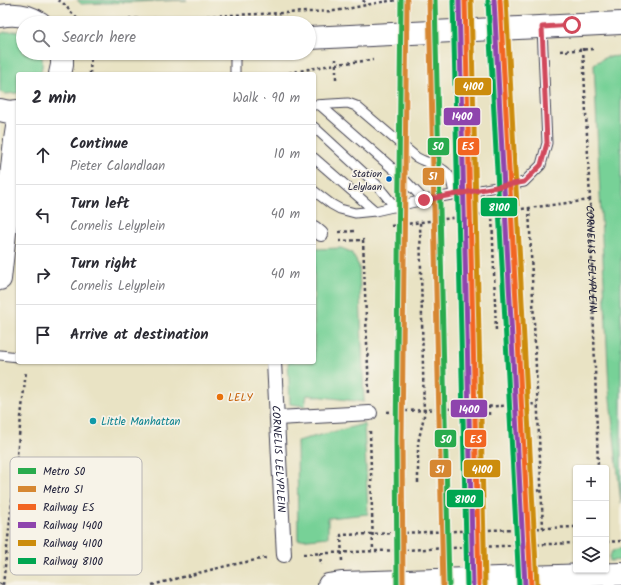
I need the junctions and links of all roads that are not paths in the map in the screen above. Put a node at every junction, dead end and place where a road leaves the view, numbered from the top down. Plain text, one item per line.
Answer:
1 (0, 16) edge
2 (26, 16) edge
3 (613, 23) edge
4 (542, 27) junction
5 (316, 38) edge
6 (61, 60) edge
7 (235, 60) edge
8 (60, 72) edge
9 (235, 72) edge
10 (317, 105) edge
11 (0, 110) edge
12 (16, 112) edge
13 (316, 129) edge
14 (16, 133) edge
15 (316, 160) edge
16 (316, 193) edge
17 (454, 194) junction
18 (424, 200) junction
19 (395, 207) junction
20 (375, 211) junction
21 (0, 279) edge
22 (0, 355) edge
23 (16, 357) edge
24 (274, 364) edge
25 (370, 413) road end
26 (277, 418) junction
27 (284, 555) road end
28 (621, 574) edge
29 (336, 584) edge

1 - 2 street
3 - 4 street
4 - 5 street
4 - 17 lane
6 - 8 street
7 - 9 lane
10 - 17 lane
10 - 18 lane
11 - 12 street
13 - 19 lane
14 - 21 street
15 - 20 lane
16 - 20 lane
17 - 18 lane
18 - 19 lane
19 - 20 lane
22 - 23 lane
24 - 26 street, CORNELIS LELYPLEIN
25 - 26 street
26 - 27 street, CORNELIS LELYPLEIN
28 - 29 street

